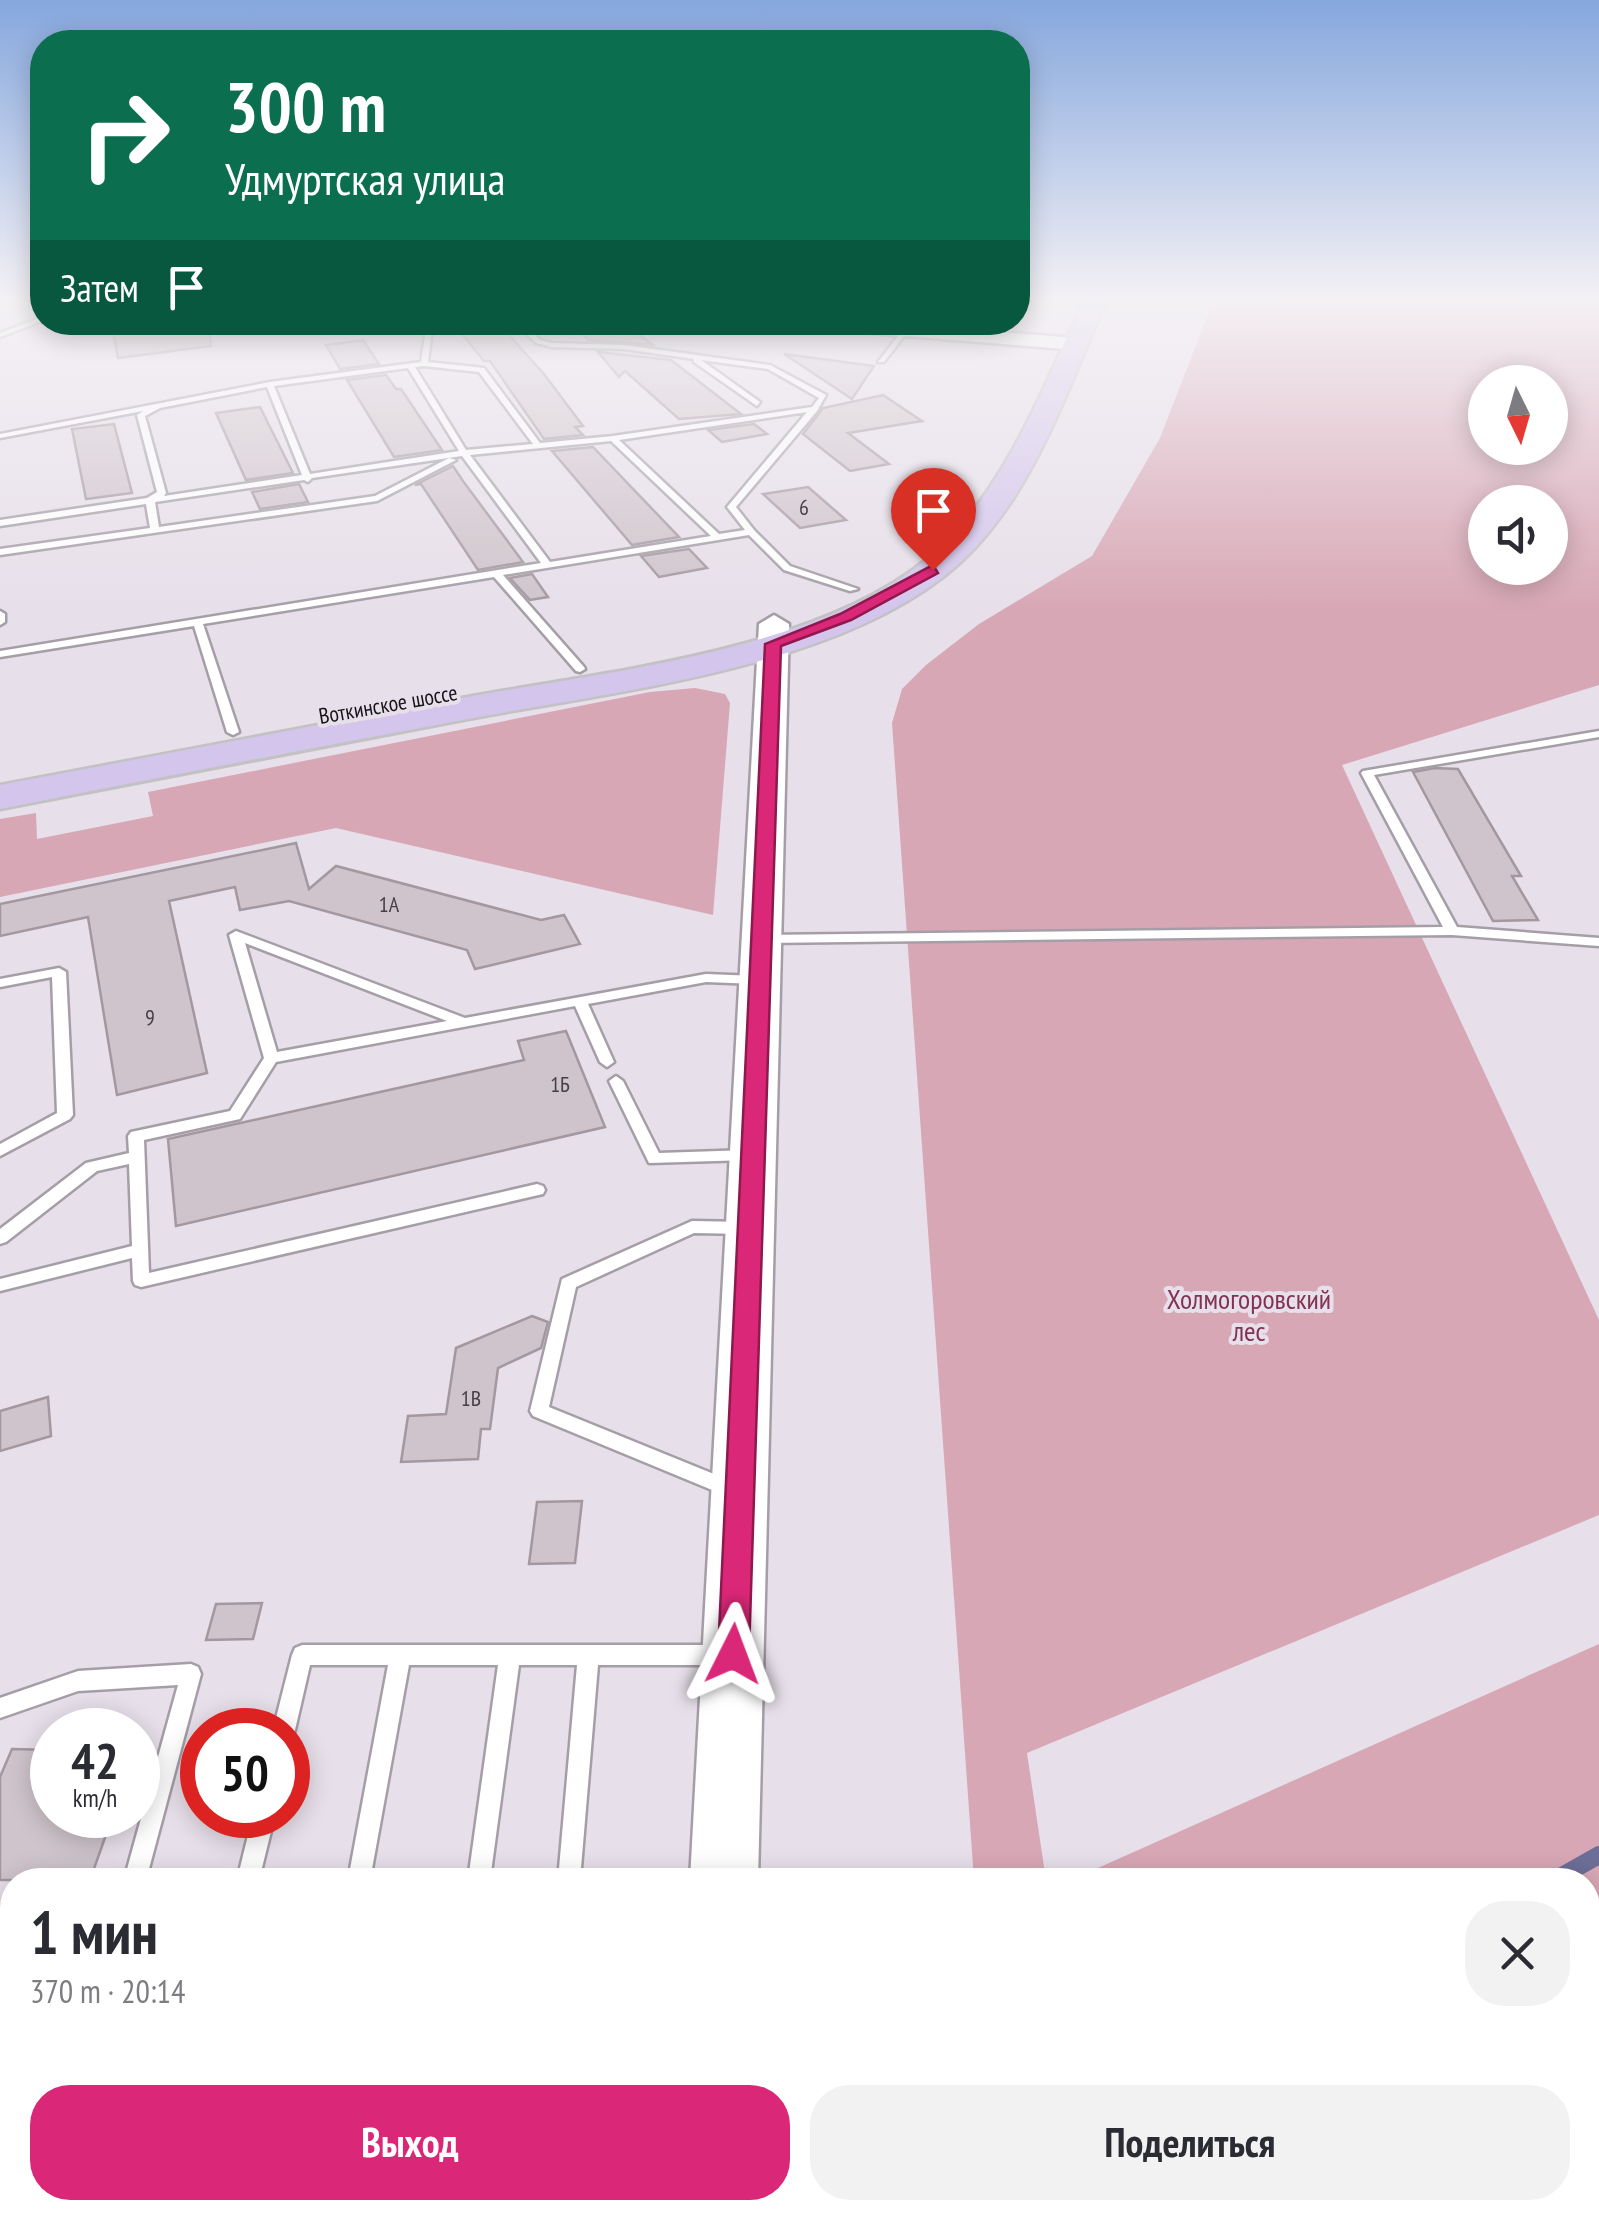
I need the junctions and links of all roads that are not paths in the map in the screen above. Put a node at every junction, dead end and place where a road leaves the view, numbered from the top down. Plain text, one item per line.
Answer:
1 (163, 403) edge
2 (164, 403) edge
3 (277, 403) edge
4 (433, 403) edge
5 (506, 403) edge
6 (819, 403) edge
7 (1026, 403) edge
8 (1040, 403) edge
9 (814, 409) junction
10 (0, 436) edge
11 (613, 438) junction
12 (538, 444) junction
13 (464, 453) junction
14 (308, 479) junction
15 (150, 500) junction
16 (118, 507) junction
17 (0, 523) edge
18 (155, 529) junction
19 (87, 530) dead end
20 (751, 532) junction
21 (718, 538) junction
22 (0, 552) edge
23 (548, 566) junction
24 (497, 574) junction
25 (853, 589) junction
26 (0, 614) edge
27 (0, 622) edge
28 (198, 623) junction
29 (773, 634) junction
30 (0, 654) edge
31 (580, 669) junction
32 (233, 732) junction
33 (1599, 734) edge
34 (0, 775) edge
35 (0, 796) edge
36 (1452, 932) junction
37 (1599, 942) edge
38 (761, 960) junction
39 (0, 983) edge
40 (580, 1000) junction
41 (462, 1022) junction
42 (271, 1058) junction
43 (607, 1062) dead end
44 (616, 1080) dead end
45 (0, 1151) edge
46 (753, 1155) junction
47 (137, 1157) junction
48 (537, 1190) dead end
49 (750, 1228) junction
50 (0, 1238) edge
51 (140, 1250) junction
52 (0, 1286) edge
53 (740, 1494) junction
54 (733, 1654) junction
55 (510, 1655) junction
56 (588, 1655) junction
57 (400, 1656) junction
58 (0, 1708) edge
59 (289, 1708) edge
60 (258, 1838) edge
61 (138, 1868) edge
62 (251, 1868) edge
63 (360, 1868) edge
64 (481, 1868) edge
65 (570, 1868) edge
66 (724, 1868) edge

1 - 10 lane
2 - 15 lane
3 - 14 lane
4 - 13 lane
5 - 12 lane
6 - 9 lane
7 - 25 main road
8 - 29 main road
9 - 11 lane
9 - 20 lane
11 - 12 lane
11 - 21 lane
12 - 13 lane
13 - 14 lane
13 - 18 lane
13 - 23 lane
14 - 15 lane
15 - 16 lane
15 - 18 lane
16 - 17 lane
16 - 19 lane
18 - 22 lane
20 - 21 lane
20 - 25 lane
21 - 23 lane
23 - 24 lane
24 - 28 lane
24 - 31 lane
25 - 29 main road
26 - 27 lane
28 - 30 lane
28 - 32 lane
29 - 31 main road, Воткинское шоссе
29 - 35 main road, Воткинское шоссе
29 - 38 main road
31 - 32 main road, Воткинское шоссе
32 - 34 main road, Воткинское шоссе
33 - 36 lane
36 - 37 lane
36 - 38 lane
38 - 40 lane
38 - 46 main road
39 - 45 lane
40 - 41 lane
40 - 43 lane
41 - 42 lane
41 - 42 lane
42 - 47 lane
44 - 46 lane
46 - 49 main road
47 - 50 lane
47 - 51 lane
48 - 51 lane
49 - 53 main road
49 - 53 lane
51 - 52 lane
53 - 54 main road
54 - 56 lane
54 - 66 main road
55 - 56 lane
55 - 57 lane
55 - 64 lane
56 - 65 lane
57 - 59 lane
57 - 63 lane
58 - 61 lane
60 - 62 lane

